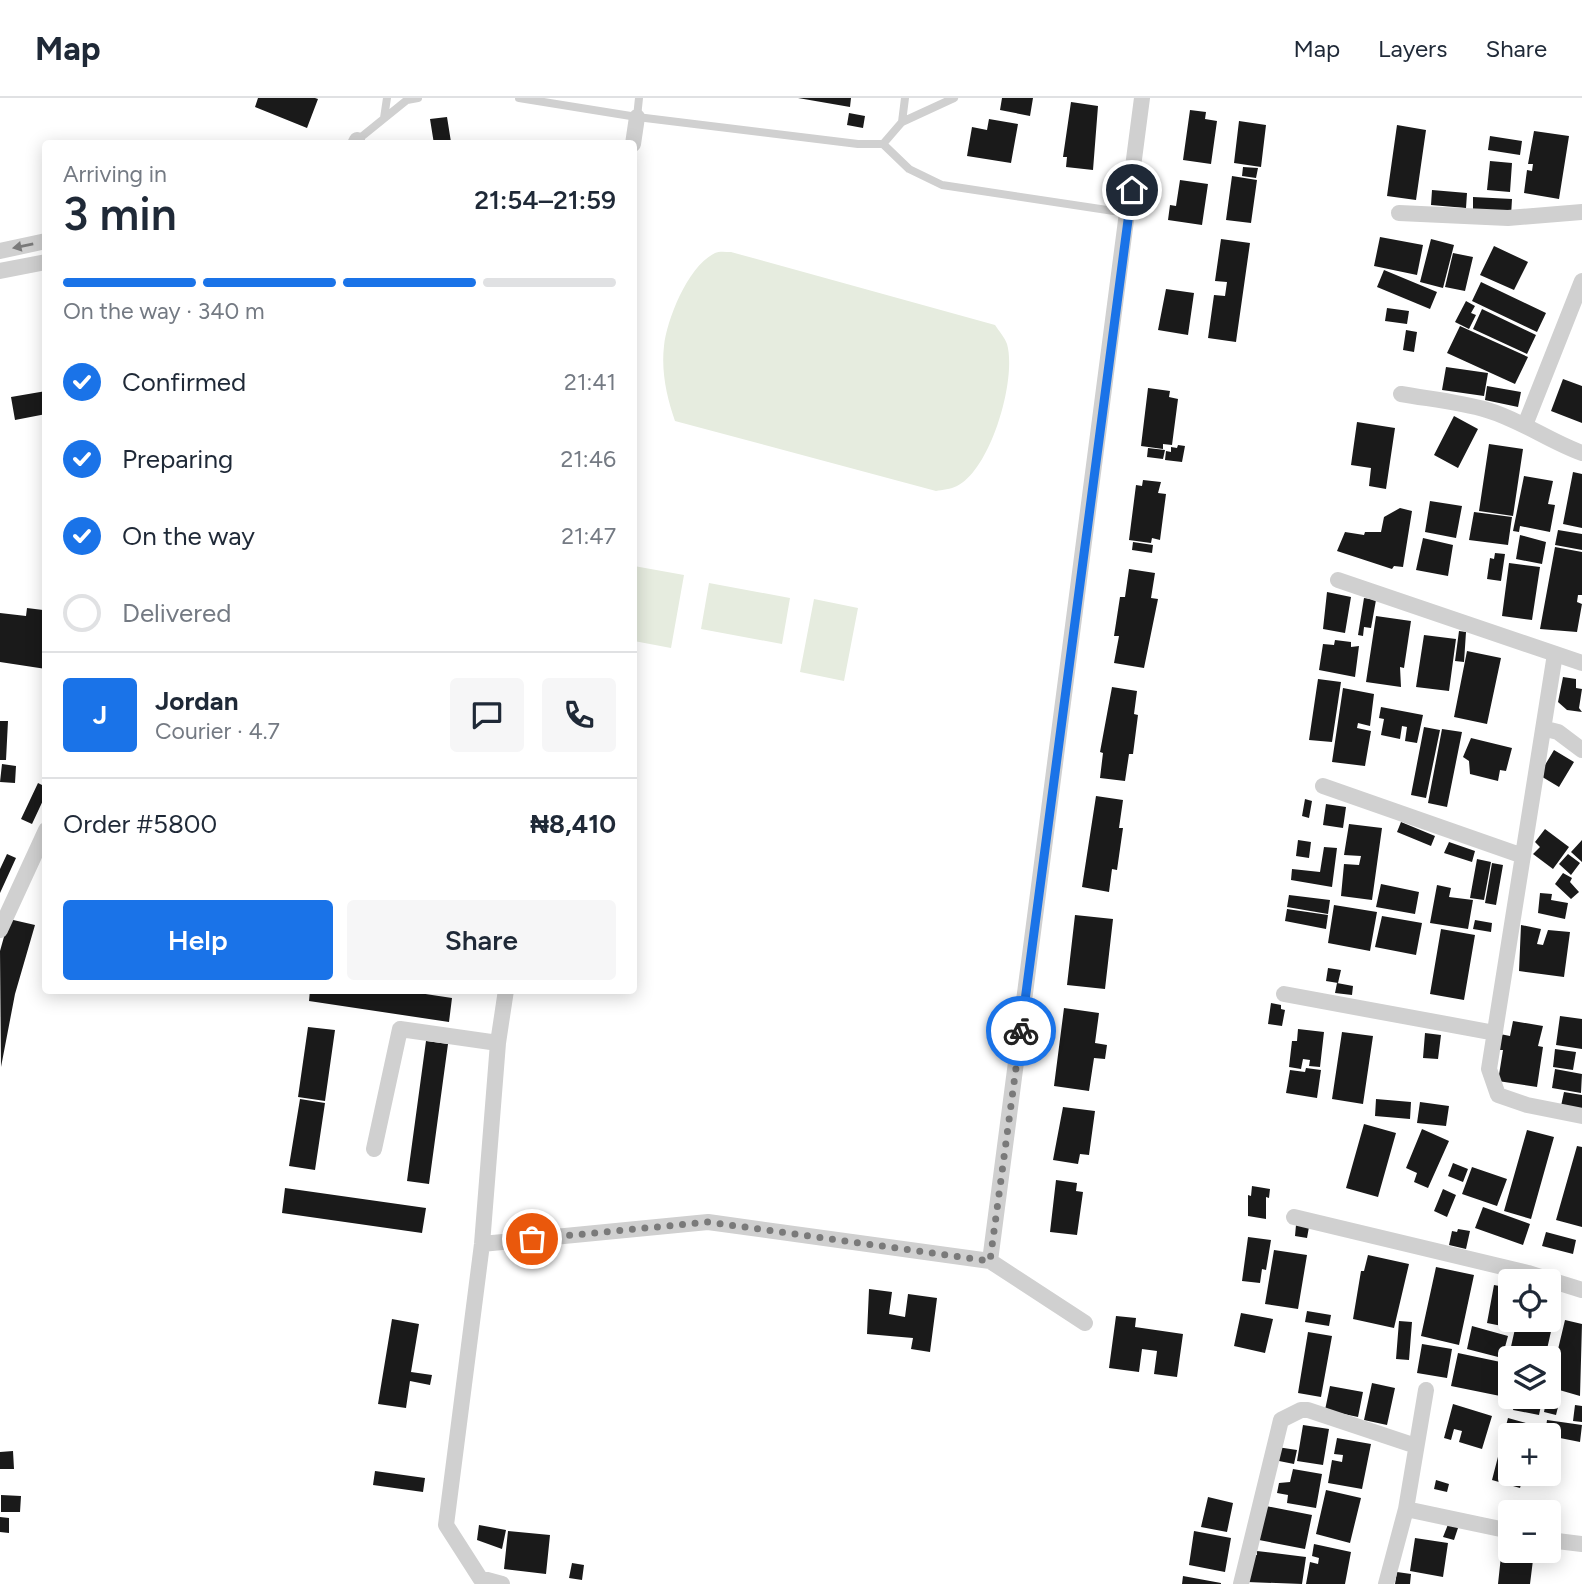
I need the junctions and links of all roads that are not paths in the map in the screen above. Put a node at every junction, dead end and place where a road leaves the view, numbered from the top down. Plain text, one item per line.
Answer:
1 (387, 98) edge
2 (418, 98) edge
3 (519, 98) edge
4 (639, 98) edge
5 (905, 98) edge
6 (954, 98) edge
7 (1142, 98) edge
8 (637, 117) junction
9 (384, 118) junction
10 (902, 122) junction
11 (357, 140) edge
12 (634, 140) edge
13 (883, 144) junction
14 (1582, 212) edge
15 (1129, 213) junction
16 (1399, 213) dead end
17 (42, 242) edge
18 (0, 251) edge
19 (42, 263) edge
20 (0, 271) edge
21 (1582, 281) edge
22 (1401, 394) dead end
23 (1524, 425) junction
24 (1582, 453) edge
25 (1339, 580) dead end
26 (1555, 654) junction
27 (1582, 663) edge
28 (1546, 729) junction
29 (1582, 750) edge
30 (1323, 786) dead end
31 (42, 839) edge
32 (1523, 856) junction
33 (0, 930) edge
34 (505, 994) edge
35 (1284, 994) dead end
36 (1494, 1033) junction
37 (498, 1043) junction
38 (1582, 1116) edge
39 (374, 1149) dead end
40 (1294, 1217) dead end
41 (482, 1244) junction
42 (990, 1261) junction
43 (1582, 1290) edge
44 (1085, 1323) dead end
45 (1426, 1390) dead end
46 (1416, 1446) junction
47 (1406, 1509) junction
48 (1498, 1528) edge
49 (1561, 1541) edge
50 (1582, 1544) edge
51 (502, 1584) edge
52 (1241, 1584) edge
53 (1386, 1584) edge

1 - 9 lane
2 - 9 lane
3 - 8 lane
4 - 8 lane
5 - 10 lane
6 - 10 lane
7 - 15 street
8 - 12 street
8 - 13 lane
9 - 11 lane
10 - 13 lane
13 - 15 lane
14 - 16 street
15 - 42 street
17 -> 18 street
19 - 20 street
21 - 23 street
22 - 23 street
23 - 24 street
25 - 26 street
26 - 27 street
26 - 28 street
28 - 29 street
28 - 32 street
30 - 32 street
31 - 33 street
32 - 36 street
34 - 37 street
35 - 36 street
36 - 38 street
37 - 39 street
37 - 41 street
40 - 43 street
41 - 42 street
41 - 51 street
42 - 44 street
45 - 46 street
46 - 47 street
46 - 52 street
47 - 48 street
47 - 53 street
49 - 50 street

